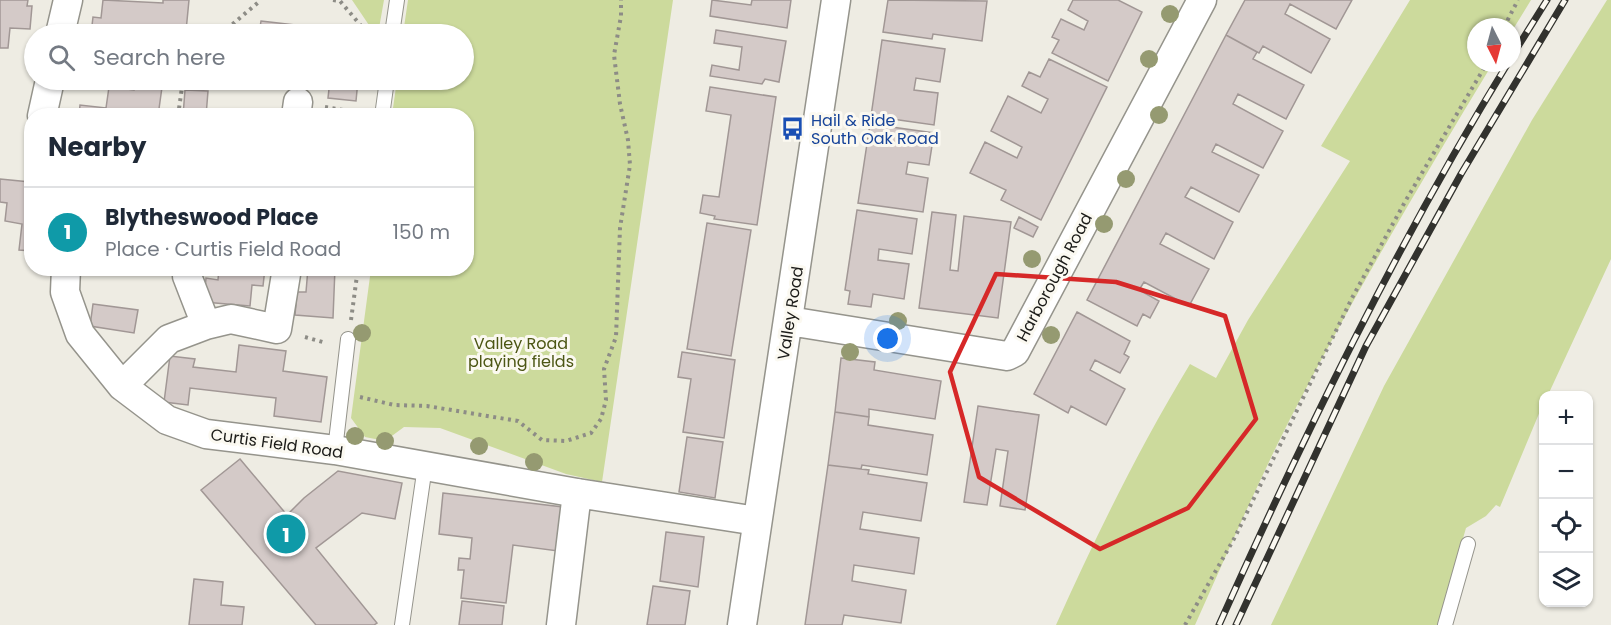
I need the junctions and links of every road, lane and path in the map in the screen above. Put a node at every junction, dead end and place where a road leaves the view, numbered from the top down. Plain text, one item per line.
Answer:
1 (68, 0) edge
2 (261, 0) edge
3 (333, 0) edge
4 (397, 0) edge
5 (621, 0) edge
6 (836, 0) edge
7 (1202, 0) edge
8 (1518, 0) edge
9 (1509, 18) edge
10 (62, 24) edge
11 (233, 24) edge
12 (360, 24) edge
13 (393, 24) edge
14 (1482, 72) edge
15 (48, 90) edge
16 (182, 90) edge
17 (384, 90) edge
18 (44, 108) edge
19 (179, 108) edge
20 (378, 108) edge
21 (66, 276) edge
22 (187, 276) edge
23 (286, 276) edge
24 (357, 276) edge
25 (789, 321) junction
26 (206, 325) junction
27 (277, 329) junction
28 (347, 344) junction
29 (122, 386) junction
30 (342, 391) junction
31 (336, 450) junction
32 (425, 466) junction
33 (577, 493) junction
34 (757, 521) junction
35 (1468, 544) dead end
36 (402, 625) edge
37 (561, 625) edge
38 (742, 625) edge
39 (1185, 625) edge
40 (1444, 625) edge

1 - 10 street
2 - 11 path
3 - 12 path
4 - 13 lane
5 - 30 path
6 - 25 street, Valley Road
7 - 25 street, Harborough Road
8 - 9 path
14 - 39 path
15 - 18 street
16 - 19 path
17 - 20 lane
21 - 29 street, Curtis Field Road
22 - 26 street
23 - 27 street
24 - 28 path
25 - 34 street, Valley Road
26 - 27 street
26 - 29 street
27 - 28 path
28 - 30 lane
29 - 31 street, Curtis Field Road
30 - 31 lane
31 - 32 street, Curtis Field Road
32 - 33 street, Curtis Field Road
32 - 36 lane
33 - 34 street, Curtis Field Road
33 - 37 street
34 - 38 street, Valley Road
35 - 40 lane

